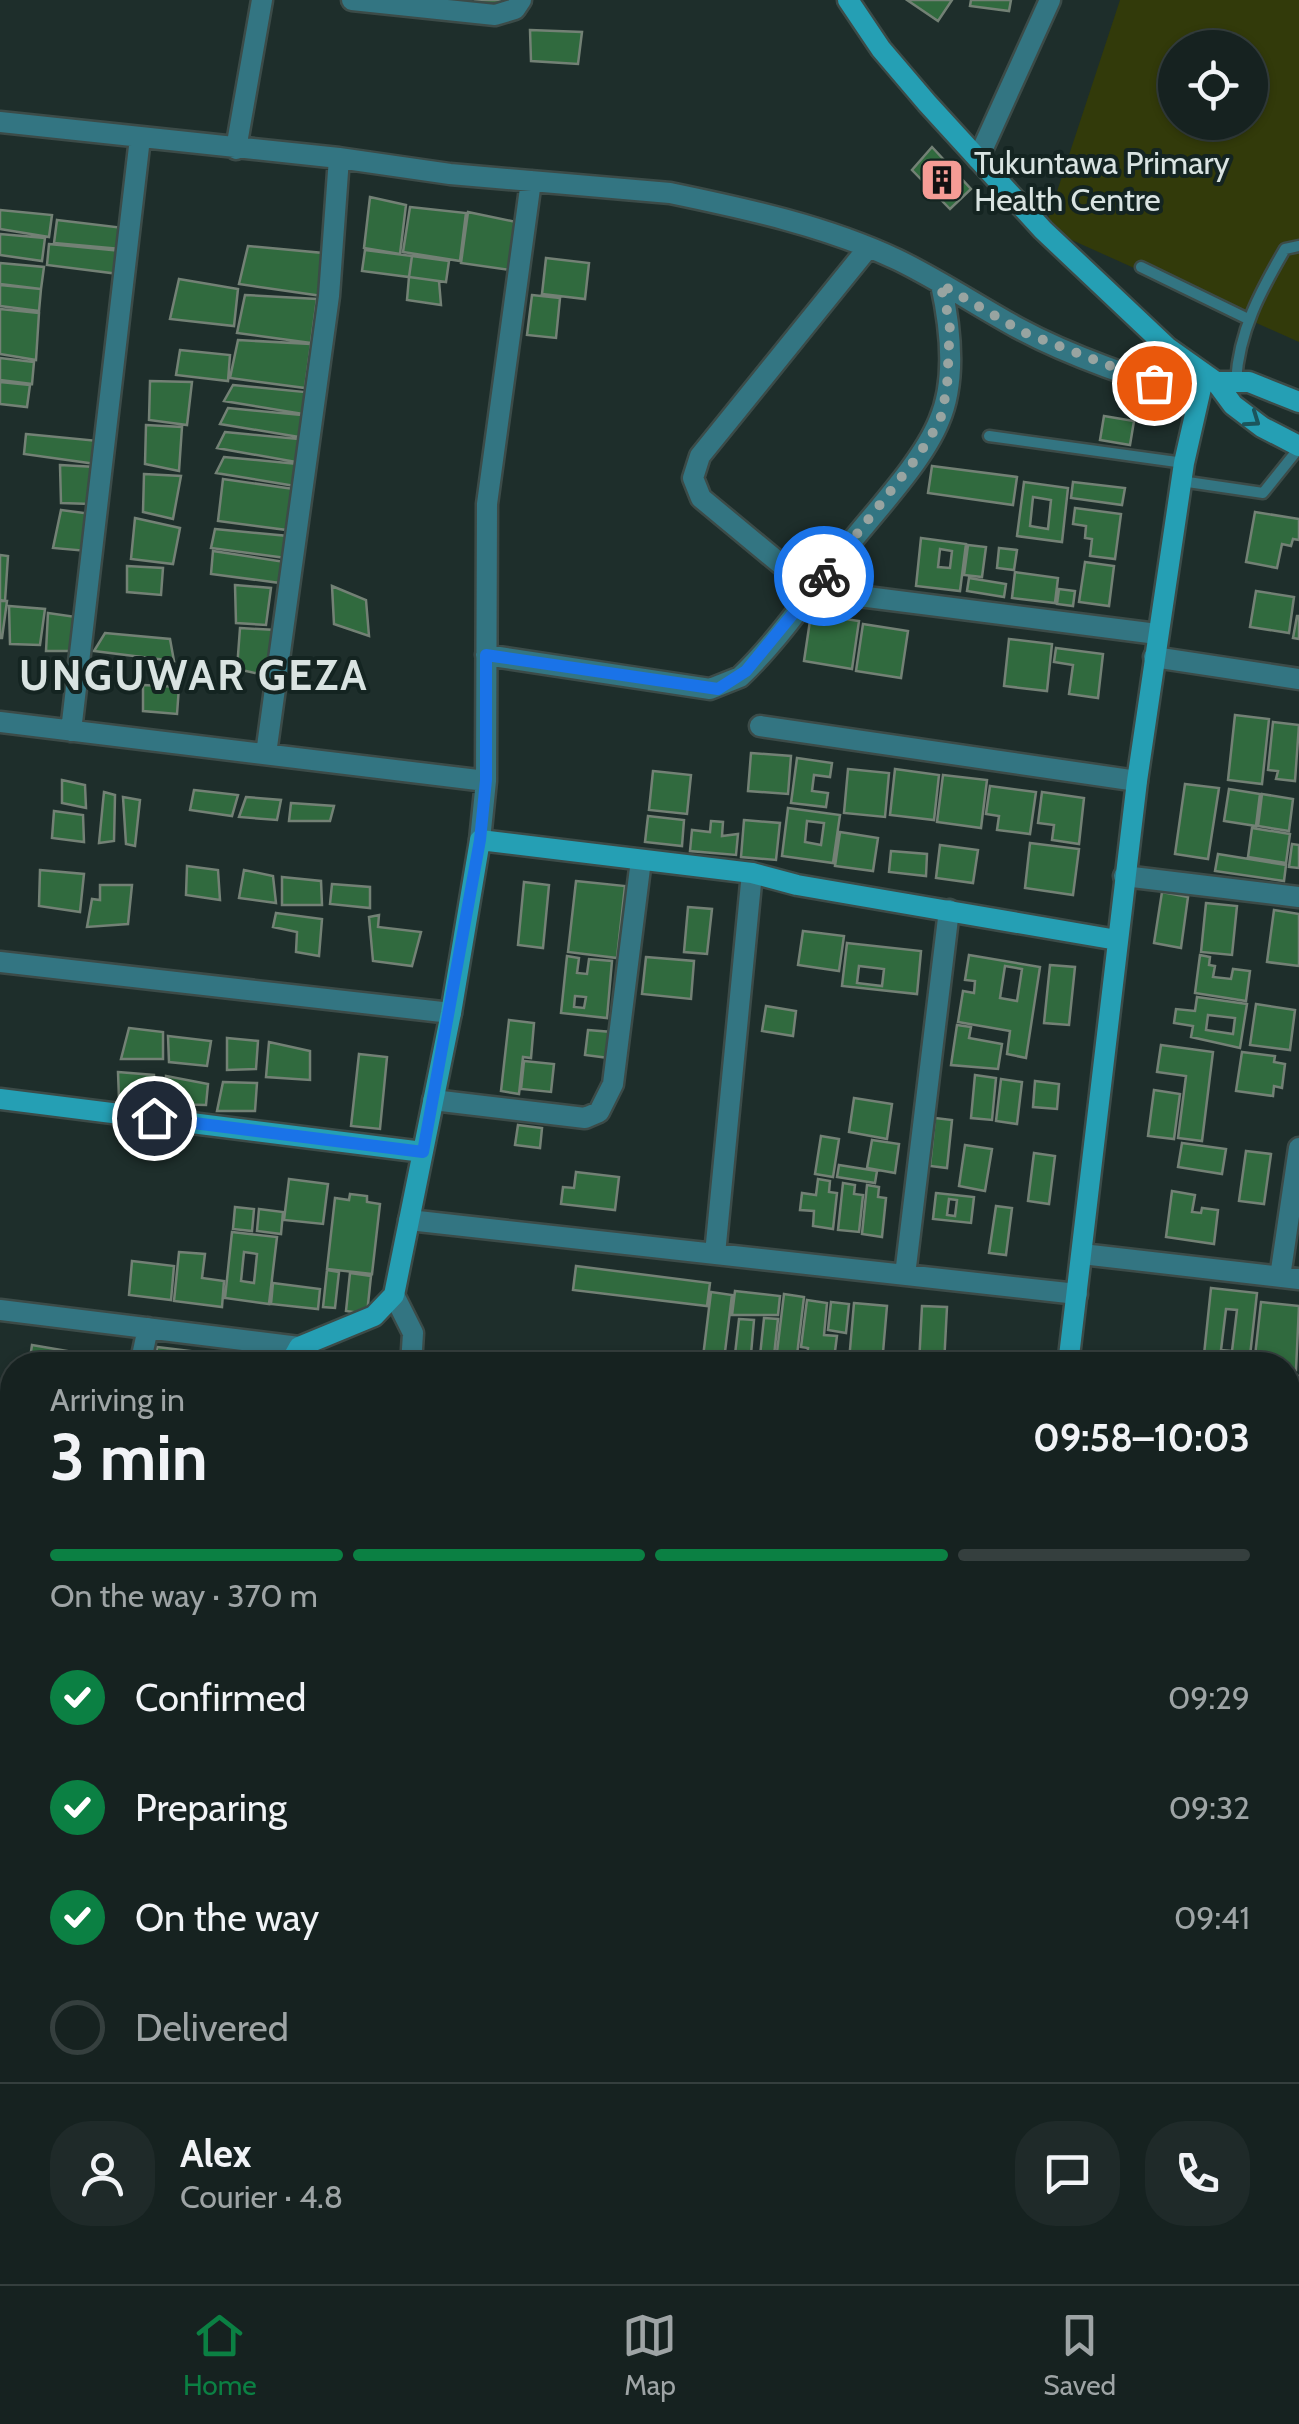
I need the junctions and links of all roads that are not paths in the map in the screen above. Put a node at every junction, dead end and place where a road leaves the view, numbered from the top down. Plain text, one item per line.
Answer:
1 (262, 0) edge
2 (352, 0) edge
3 (521, 0) edge
4 (848, 0) edge
5 (1050, 0) edge
6 (0, 122) edge
7 (140, 138) junction
8 (236, 149) junction
9 (339, 158) junction
10 (978, 159) junction
11 (531, 181) junction
12 (1299, 246) edge
13 (868, 248) junction
14 (1142, 267) dead end
15 (940, 284) junction
16 (1248, 319) junction
17 (1213, 383) junction
18 (1299, 402) edge
19 (989, 436) dead end
20 (1299, 447) edge
21 (1182, 472) junction
22 (812, 590) junction
23 (1157, 634) junction
24 (486, 655) junction
25 (1154, 657) junction
26 (1299, 679) edge
27 (0, 722) edge
28 (760, 726) dead end
29 (71, 731) junction
30 (266, 754) junction
31 (486, 780) junction
32 (1136, 781) junction
33 (480, 840) junction
34 (641, 860) junction
35 (752, 873) junction
36 (1124, 876) junction
37 (1299, 897) edge
38 (949, 910) junction
39 (1116, 940) junction
40 (0, 962) edge
41 (451, 1013) junction
42 (0, 1098) edge
43 (433, 1100) junction
44 (1299, 1148) edge
45 (423, 1152) junction
46 (409, 1220) junction
47 (716, 1254) junction
48 (1082, 1254) junction
49 (905, 1275) junction
50 (1290, 1278) edge
51 (1077, 1294) junction
52 (394, 1295) junction
53 (0, 1310) edge
54 (148, 1328) junction
55 (143, 1352) edge
56 (273, 1352) edge
57 (302, 1352) edge
58 (411, 1352) edge
59 (1070, 1352) edge

1 - 8 street
2 - 3 street
4 - 10 street
5 - 10 street
6 - 7 street
7 - 8 street
7 - 29 street
8 - 9 street
9 - 11 street
9 - 30 street
10 - 17 street
11 - 13 street
11 - 24 street
12 - 16 lane
13 - 15 street
13 - 22 street
14 - 16 lane
15 - 17 street
15 - 22 street
16 - 17 lane
17 - 18 street
17 -> 20 street
17 - 21 street
19 - 21 lane
20 - 21 lane
21 - 23 street
22 - 23 street
22 - 24 street
23 - 25 street
24 - 31 street
25 - 26 street
25 - 32 street
27 - 29 street
28 - 32 street
29 - 30 street
30 - 31 street
31 - 33 street
32 - 36 street
33 - 34 street
33 - 41 street
34 - 35 street
34 - 43 street
35 - 38 street
35 - 47 street
36 - 37 street
36 - 39 street
38 - 39 street
38 - 49 street
39 - 48 street
40 - 41 street
41 - 43 street
42 - 45 street
43 - 45 street
44 - 50 street
45 - 46 street
46 - 47 street
46 - 52 street
47 - 49 street
48 - 50 street
48 - 51 street
49 - 51 street
51 - 59 street
52 - 57 street
52 - 58 street
53 - 54 street
54 - 55 street
54 - 56 street

